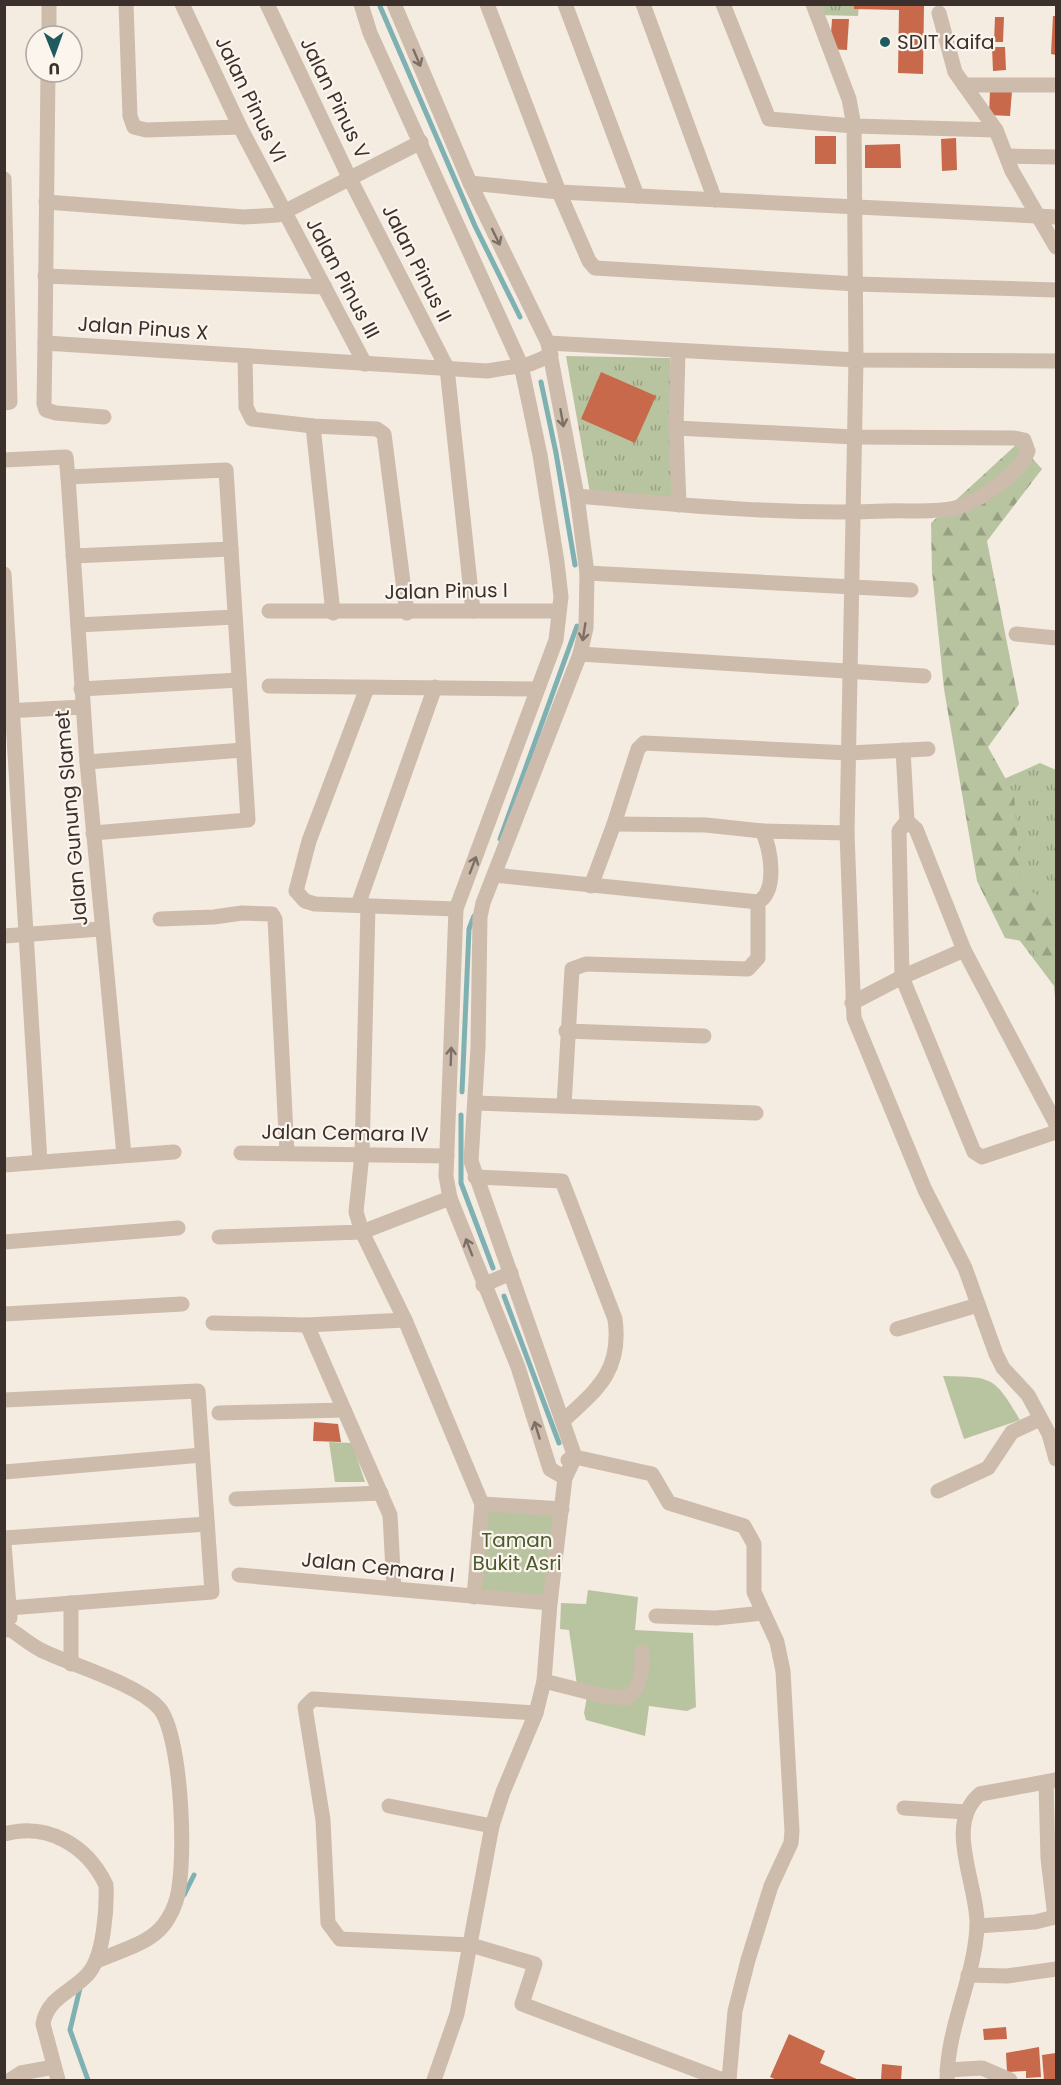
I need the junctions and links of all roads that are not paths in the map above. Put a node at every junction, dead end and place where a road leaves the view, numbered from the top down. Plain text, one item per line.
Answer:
1 (49, 4) edge
2 (126, 4) edge
3 (182, 4) edge
4 (267, 4) edge
5 (361, 4) edge
6 (394, 4) edge
7 (487, 4) edge
8 (565, 4) edge
9 (643, 4) edge
10 (723, 4) edge
11 (813, 4) edge
12 (939, 13) dead end
13 (49, 24) edge
14 (48, 84) edge
15 (964, 85) junction
16 (1056, 85) edge
17 (854, 126) junction
18 (240, 127) junction
19 (996, 130) junction
20 (421, 142) junction
21 (1007, 156) junction
22 (1056, 157) edge
23 (349, 177) junction
24 (4, 179) edge
25 (470, 183) junction
26 (559, 192) junction
27 (5, 194) edge
28 (637, 196) junction
29 (715, 200) junction
30 (46, 202) junction
31 (855, 207) junction
32 (284, 212) junction
33 (1039, 216) junction
34 (1056, 217) edge
35 (1056, 247) edge
36 (6, 262) edge
37 (45, 276) junction
38 (856, 284) junction
39 (326, 287) junction
40 (1056, 290) edge
41 (7, 332) edge
42 (45, 343) junction
43 (678, 351) junction
44 (245, 356) junction
45 (539, 357) junction
46 (856, 360) junction
47 (1056, 361) edge
48 (365, 364) junction
49 (447, 368) junction
50 (4, 402) edge
51 (104, 417) dead end
52 (313, 426) junction
53 (676, 428) junction
54 (854, 437) junction
55 (4, 460) edge
56 (68, 477) junction
57 (577, 496) junction
58 (679, 505) junction
59 (853, 512) junction
60 (231, 549) junction
61 (73, 556) junction
62 (587, 573) junction
63 (4, 574) edge
64 (852, 588) junction
65 (911, 590) dead end
66 (587, 597) junction
67 (563, 602) junction
68 (269, 610) dead end
69 (473, 611) junction
70 (333, 613) junction
71 (407, 613) junction
72 (235, 617) junction
73 (78, 625) junction
74 (1016, 634) dead end
75 (1056, 638) edge
76 (580, 654) junction
77 (849, 673) junction
78 (924, 676) dead end
79 (239, 680) junction
80 (269, 686) dead end
81 (435, 687) junction
82 (367, 688) junction
83 (81, 689) junction
84 (537, 689) junction
85 (83, 707) junction
86 (9, 711) edge
87 (928, 749) dead end
88 (243, 750) junction
89 (903, 750) junction
90 (849, 753) junction
91 (87, 762) junction
92 (907, 821) junction
93 (614, 824) junction
94 (762, 831) junction
95 (836, 831) junction
96 (93, 833) junction
97 (494, 875) junction
98 (591, 886) junction
99 (758, 902) junction
100 (363, 905) junction
101 (456, 909) junction
102 (160, 919) dead end
103 (101, 929) junction
104 (28, 934) junction
105 (4, 936) edge
106 (964, 950) junction
107 (902, 976) junction
108 (852, 1003) junction
109 (566, 1030) junction
110 (704, 1036) dead end
111 (476, 1103) junction
112 (564, 1106) junction
113 (756, 1113) dead end
114 (1056, 1124) edge
115 (1056, 1128) edge
116 (174, 1152) dead end
117 (241, 1153) dead end
118 (287, 1153) junction
119 (124, 1155) junction
120 (362, 1155) junction
121 (447, 1156) junction
122 (40, 1162) junction
123 (4, 1165) edge
124 (475, 1177) junction
125 (450, 1198) junction
126 (178, 1228) dead end
127 (362, 1232) junction
128 (219, 1237) dead end
129 (4, 1242) edge
130 (498, 1279) junction
131 (182, 1304) dead end
132 (978, 1305) junction
133 (4, 1314) edge
134 (405, 1320) junction
135 (213, 1323) dead end
136 (307, 1324) junction
137 (897, 1329) dead end
138 (4, 1400) edge
139 (344, 1410) junction
140 (219, 1413) dead end
141 (1040, 1419) junction
142 (564, 1420) junction
143 (202, 1455) junction
144 (575, 1457) junction
145 (1056, 1459) edge
146 (550, 1468) junction
147 (4, 1472) edge
148 (565, 1478) junction
149 (938, 1491) dead end
150 (381, 1493) junction
151 (236, 1499) dead end
152 (482, 1504) junction
153 (562, 1509) junction
154 (207, 1524) junction
155 (4, 1538) edge
156 (4, 1544) edge
157 (239, 1575) dead end
158 (394, 1589) junction
159 (474, 1597) junction
160 (550, 1603) junction
161 (71, 1604) junction
162 (9, 1608) junction
163 (763, 1613) junction
164 (656, 1616) dead end
165 (8, 1630) edge
166 (642, 1652) dead end
167 (71, 1664) junction
168 (544, 1680) junction
169 (536, 1713) junction
170 (1051, 1781) edge
171 (389, 1806) dead end
172 (904, 1808) dead end
173 (966, 1812) junction
174 (492, 1826) junction
175 (4, 1834) edge
176 (1056, 1918) edge
177 (977, 1926) junction
178 (471, 1945) junction
179 (97, 1960) junction
180 (1056, 1969) edge
181 (968, 1975) junction
182 (56, 2074) edge
183 (947, 2075) edge
184 (10, 2080) edge
185 (434, 2080) edge
186 (723, 2080) edge
187 (729, 2080) edge
188 (1010, 2080) edge

1 - 13 street
2 - 18 street
3 - 18 street, Jalan Pinus VI
4 - 23 street, Jalan Pinus V
5 - 20 street
6 -> 25 street
7 - 26 street
8 - 28 street
9 - 29 street
10 - 17 street
11 - 17 street
12 - 15 street
14 - 30 street
15 - 16 street
15 - 19 street
17 - 19 street
17 - 31 street
18 - 32 street, Jalan Pinus VI
19 - 21 street
20 - 23 street
20 - 45 street
21 - 22 street
21 - 33 street
23 - 32 street
23 - 49 street, Jalan Pinus II
24 - 27 street
25 - 26 street
25 -> 45 street
26 - 28 street
26 - 38 street
27 - 36 street
28 - 29 street
29 - 31 street
30 - 32 street
30 - 37 street
31 - 33 street
31 - 38 street
32 - 39 street, Jalan Pinus III
33 - 34 street
33 - 35 street
36 - 41 street
37 - 39 street
37 - 42 street
38 - 40 street
38 - 46 street
39 - 48 street, Jalan Pinus III
41 - 50 street
42 - 44 street, Jalan Pinus X
42 - 51 street
43 - 45 street, Jalan Pinus X
43 - 46 street, Jalan Pinus X
43 - 53 street
44 - 48 street, Jalan Pinus X
44 - 52 street
45 - 49 street, Jalan Pinus X
45 -> 57 street
45 - 67 street
46 - 47 street, Jalan Pinus X
46 - 54 street
48 - 49 street, Jalan Pinus X
49 - 69 street
52 - 70 street
52 - 71 street
53 - 54 street
53 - 58 street
54 - 59 street
54 - 59 street
55 - 56 street
56 - 60 street
56 - 61 street, Jalan Gunung Slamet
57 - 58 street
57 - 62 street
58 - 59 street
59 - 64 street
60 - 61 street
60 - 72 street
61 - 73 street, Jalan Gunung Slamet
62 - 64 street
62 - 66 street
63 - 86 street
64 - 65 street
64 - 77 street
66 - 67 street, Jalan Pinus I
66 -> 76 street
67 - 69 street, Jalan Pinus I
67 - 84 street
68 - 70 street, Jalan Pinus I
69 - 71 street, Jalan Pinus I
70 - 71 street, Jalan Pinus I
72 - 73 street
72 - 79 street
73 - 83 street, Jalan Gunung Slamet
74 - 75 street
76 - 77 street
76 - 97 street
77 - 78 street
77 - 90 street
79 - 83 street
79 - 88 street
80 - 82 street
81 - 82 street
81 - 84 street
81 - 100 street
82 - 100 street
83 - 85 street, Jalan Gunung Slamet
101 -> 84 street
85 - 86 street
85 - 91 street, Jalan Gunung Slamet
86 - 104 street
87 - 89 street
88 - 91 street
88 - 96 street
89 - 90 street
89 - 92 street
90 - 93 street
90 - 95 street
91 - 96 street, Jalan Gunung Slamet
92 - 106 street
92 - 107 street
93 - 94 street
93 - 98 street
94 - 95 street
94 - 99 street
95 - 108 street
96 - 103 street, Jalan Gunung Slamet
97 - 98 street
97 - 111 street
98 - 99 street
99 - 109 street
100 - 101 street
100 - 120 street
121 -> 101 street
102 - 118 street
103 - 104 street
103 - 119 street, Jalan Gunung Slamet
104 - 105 street
104 - 122 street
106 - 107 street
106 - 114 street
107 - 108 street
107 - 115 street
108 - 132 street
109 - 110 street
109 - 112 street
111 - 112 street
111 - 124 street
112 - 113 street
116 - 119 street
117 - 118 street, Jalan Cemara IV
118 - 120 street, Jalan Cemara IV
119 - 122 street
120 - 121 street, Jalan Cemara IV
120 - 127 street
121 - 125 street
122 - 123 street
124 - 130 street
124 - 142 street
125 - 127 street
130 -> 125 street
126 - 129 street
127 - 128 street
127 - 134 street
130 - 142 street
146 -> 130 street
131 - 133 street
132 - 137 street
132 - 141 street
134 - 136 street
134 - 152 street
135 - 136 street
136 - 139 street
138 - 143 street
139 - 140 street
139 - 150 street
141 - 145 street
141 - 149 street
142 - 144 street
143 - 147 street
143 - 154 street
144 - 146 street
144 - 148 street
144 - 163 street
146 - 148 street
148 - 153 street
150 - 151 street
150 - 158 street
152 - 153 street
152 - 159 street
153 - 160 street
154 - 155 street
154 - 161 street
156 - 162 street
157 - 158 street, Jalan Cemara I
158 - 159 street, Jalan Cemara I
159 - 160 street, Jalan Cemara I
160 - 168 street
161 - 162 street
161 - 167 street
162 - 165 street
163 - 164 street
163 - 187 street
165 - 167 street
166 - 168 street
167 - 179 street
168 - 169 street
169 - 174 street
169 - 178 street
170 - 173 street
170 - 176 street
171 - 174 street
172 - 173 street
173 - 177 street
174 - 178 street
175 - 179 street
176 - 177 street
177 - 181 street
178 - 185 street
178 - 186 street
179 - 182 street
180 - 181 street
181 - 183 street
182 - 184 street
183 - 188 street

